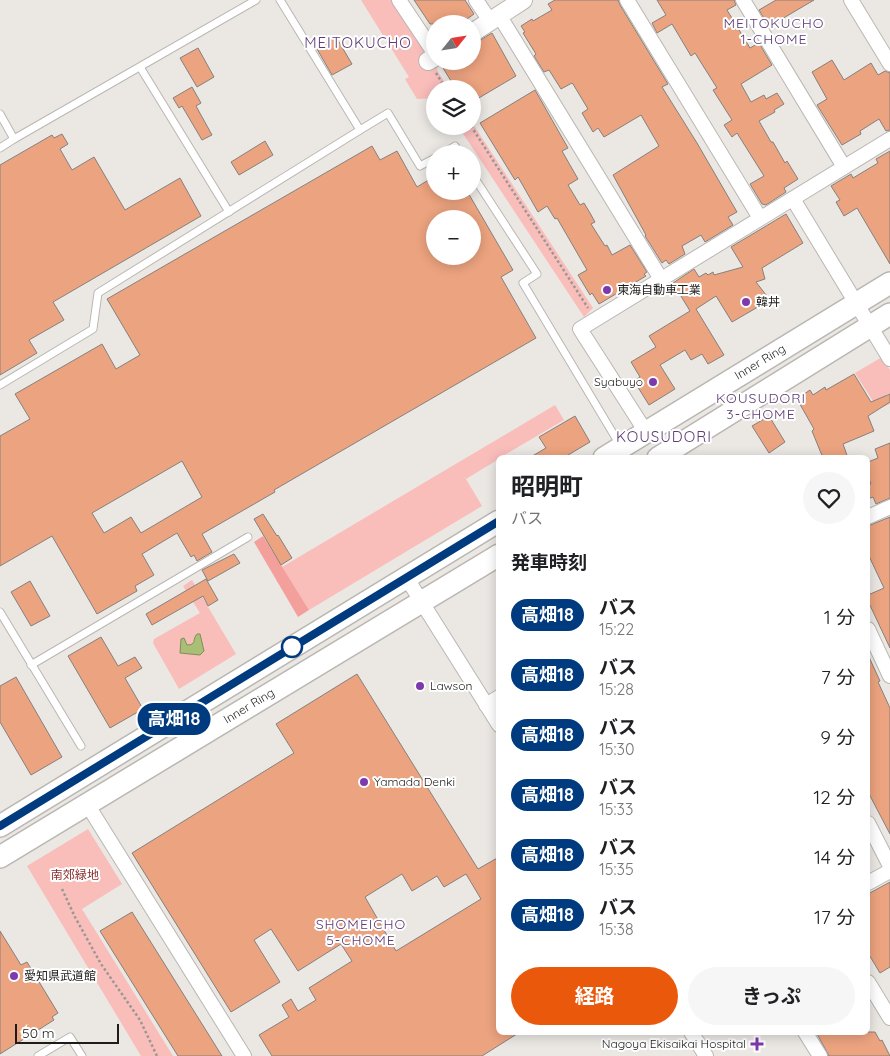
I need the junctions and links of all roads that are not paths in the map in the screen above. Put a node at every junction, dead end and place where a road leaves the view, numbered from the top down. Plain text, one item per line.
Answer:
1 (256, 0) edge
2 (280, 0) edge
3 (399, 0) edge
4 (476, 0) edge
5 (523, 0) edge
6 (628, 0) edge
7 (742, 0) edge
8 (851, 0) edge
9 (494, 18) junction
10 (481, 26) edge
11 (426, 45) edge
12 (890, 64) edge
13 (140, 67) junction
14 (0, 114) edge
15 (360, 130) junction
16 (14, 139) junction
17 (890, 139) edge
18 (0, 148) edge
19 (426, 163) edge
20 (844, 167) junction
21 (481, 188) edge
22 (793, 199) junction
23 (229, 212) junction
24 (760, 218) junction
25 (661, 279) junction
26 (890, 283) edge
27 (856, 304) junction
28 (890, 314) edge
29 (870, 326) junction
30 (890, 359) edge
31 (0, 385) edge
32 (646, 432) junction
33 (612, 452) edge
34 (663, 455) edge
35 (889, 510) edge
36 (870, 516) edge
37 (496, 523) edge
38 (248, 537) dead end
39 (496, 557) edge
40 (406, 577) junction
41 (422, 602) junction
42 (0, 612) edge
43 (870, 633) edge
44 (31, 665) junction
45 (890, 676) edge
46 (496, 699) edge
47 (486, 705) junction
48 (496, 720) edge
49 (81, 746) dead end
50 (88, 804) junction
51 (0, 826) edge
52 (870, 827) edge
53 (0, 857) edge
54 (890, 866) edge
55 (890, 871) edge
56 (870, 882) edge
57 (870, 985) edge
58 (890, 1018) edge
59 (693, 1035) edge
60 (807, 1035) edge
61 (38, 1056) edge
62 (82, 1056) edge
63 (244, 1056) edge
64 (706, 1056) edge
65 (820, 1056) edge

1 - 13 lane
2 - 15 lane
3 - 11 street
4 - 9 street
5 - 9 street
6 - 24 street
7 - 20 street
8 - 12 street
9 - 10 street
9 - 25 street
13 - 16 lane
13 - 23 lane
14 - 16 lane
15 - 19 lane
15 - 23 lane
16 - 18 lane
17 - 20 street
20 - 22 street
21 - 33 lane
22 - 24 street
22 - 27 street
23 - 31 lane
24 - 25 street
25 - 32 street
26 - 27 main road, Inner Ring
27 - 29 street
27 - 32 main road, Inner Ring
28 - 29 main road
29 - 30 street
29 - 34 main road
32 - 33 main road, Inner Ring
35 - 36 street
37 - 40 main road
38 - 44 lane
39 - 41 main road, Inner Ring
40 - 41 street
40 - 51 main road
41 - 47 street
41 - 50 main road, Inner Ring
42 - 44 lane
43 - 45 street
44 - 49 lane
46 - 47 street
47 - 48 street
50 - 53 main road, Inner Ring
50 - 63 street
52 - 54 street
55 - 56 street
57 - 58 street
59 - 64 street
60 - 65 street
61 - 62 lane

